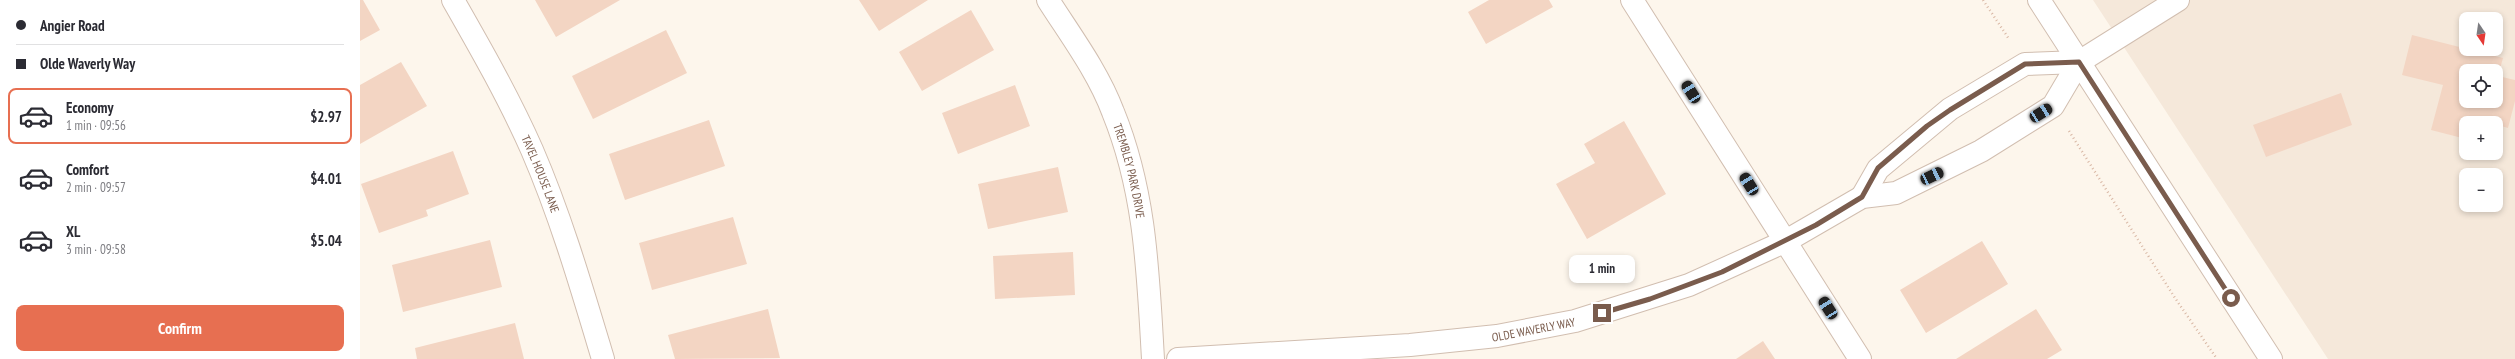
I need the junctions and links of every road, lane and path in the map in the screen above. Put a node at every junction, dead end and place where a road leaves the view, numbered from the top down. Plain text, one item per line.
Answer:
1 (453, 0) edge
2 (1048, 0) edge
3 (1632, 0) edge
4 (1983, 0) edge
5 (2039, 0) edge
6 (2178, 0) edge
7 (2008, 37) dead end
8 (2079, 62) junction
9 (2070, 132) dead end
10 (1862, 197) junction
11 (1786, 242) junction
12 (1364, 353) edge
13 (603, 359) edge
14 (1153, 359) edge
15 (1178, 359) edge
16 (1860, 359) edge
17 (2217, 359) edge
18 (2271, 359) edge

1 - 13 street, TAVEL HOUSE LANE
2 - 14 street, TREMBLEY PARK DRIVE
3 - 11 street
4 - 7 path
5 - 8 street
6 - 8 street
8 - 10 street, OLDE WAVERLY WAY
8 - 10 street
8 - 18 street
9 - 17 path
10 - 11 street, OLDE WAVERLY WAY
11 - 12 street, OLDE WAVERLY WAY
11 - 16 street
12 - 15 street, OLDE WAVERLY WAY

